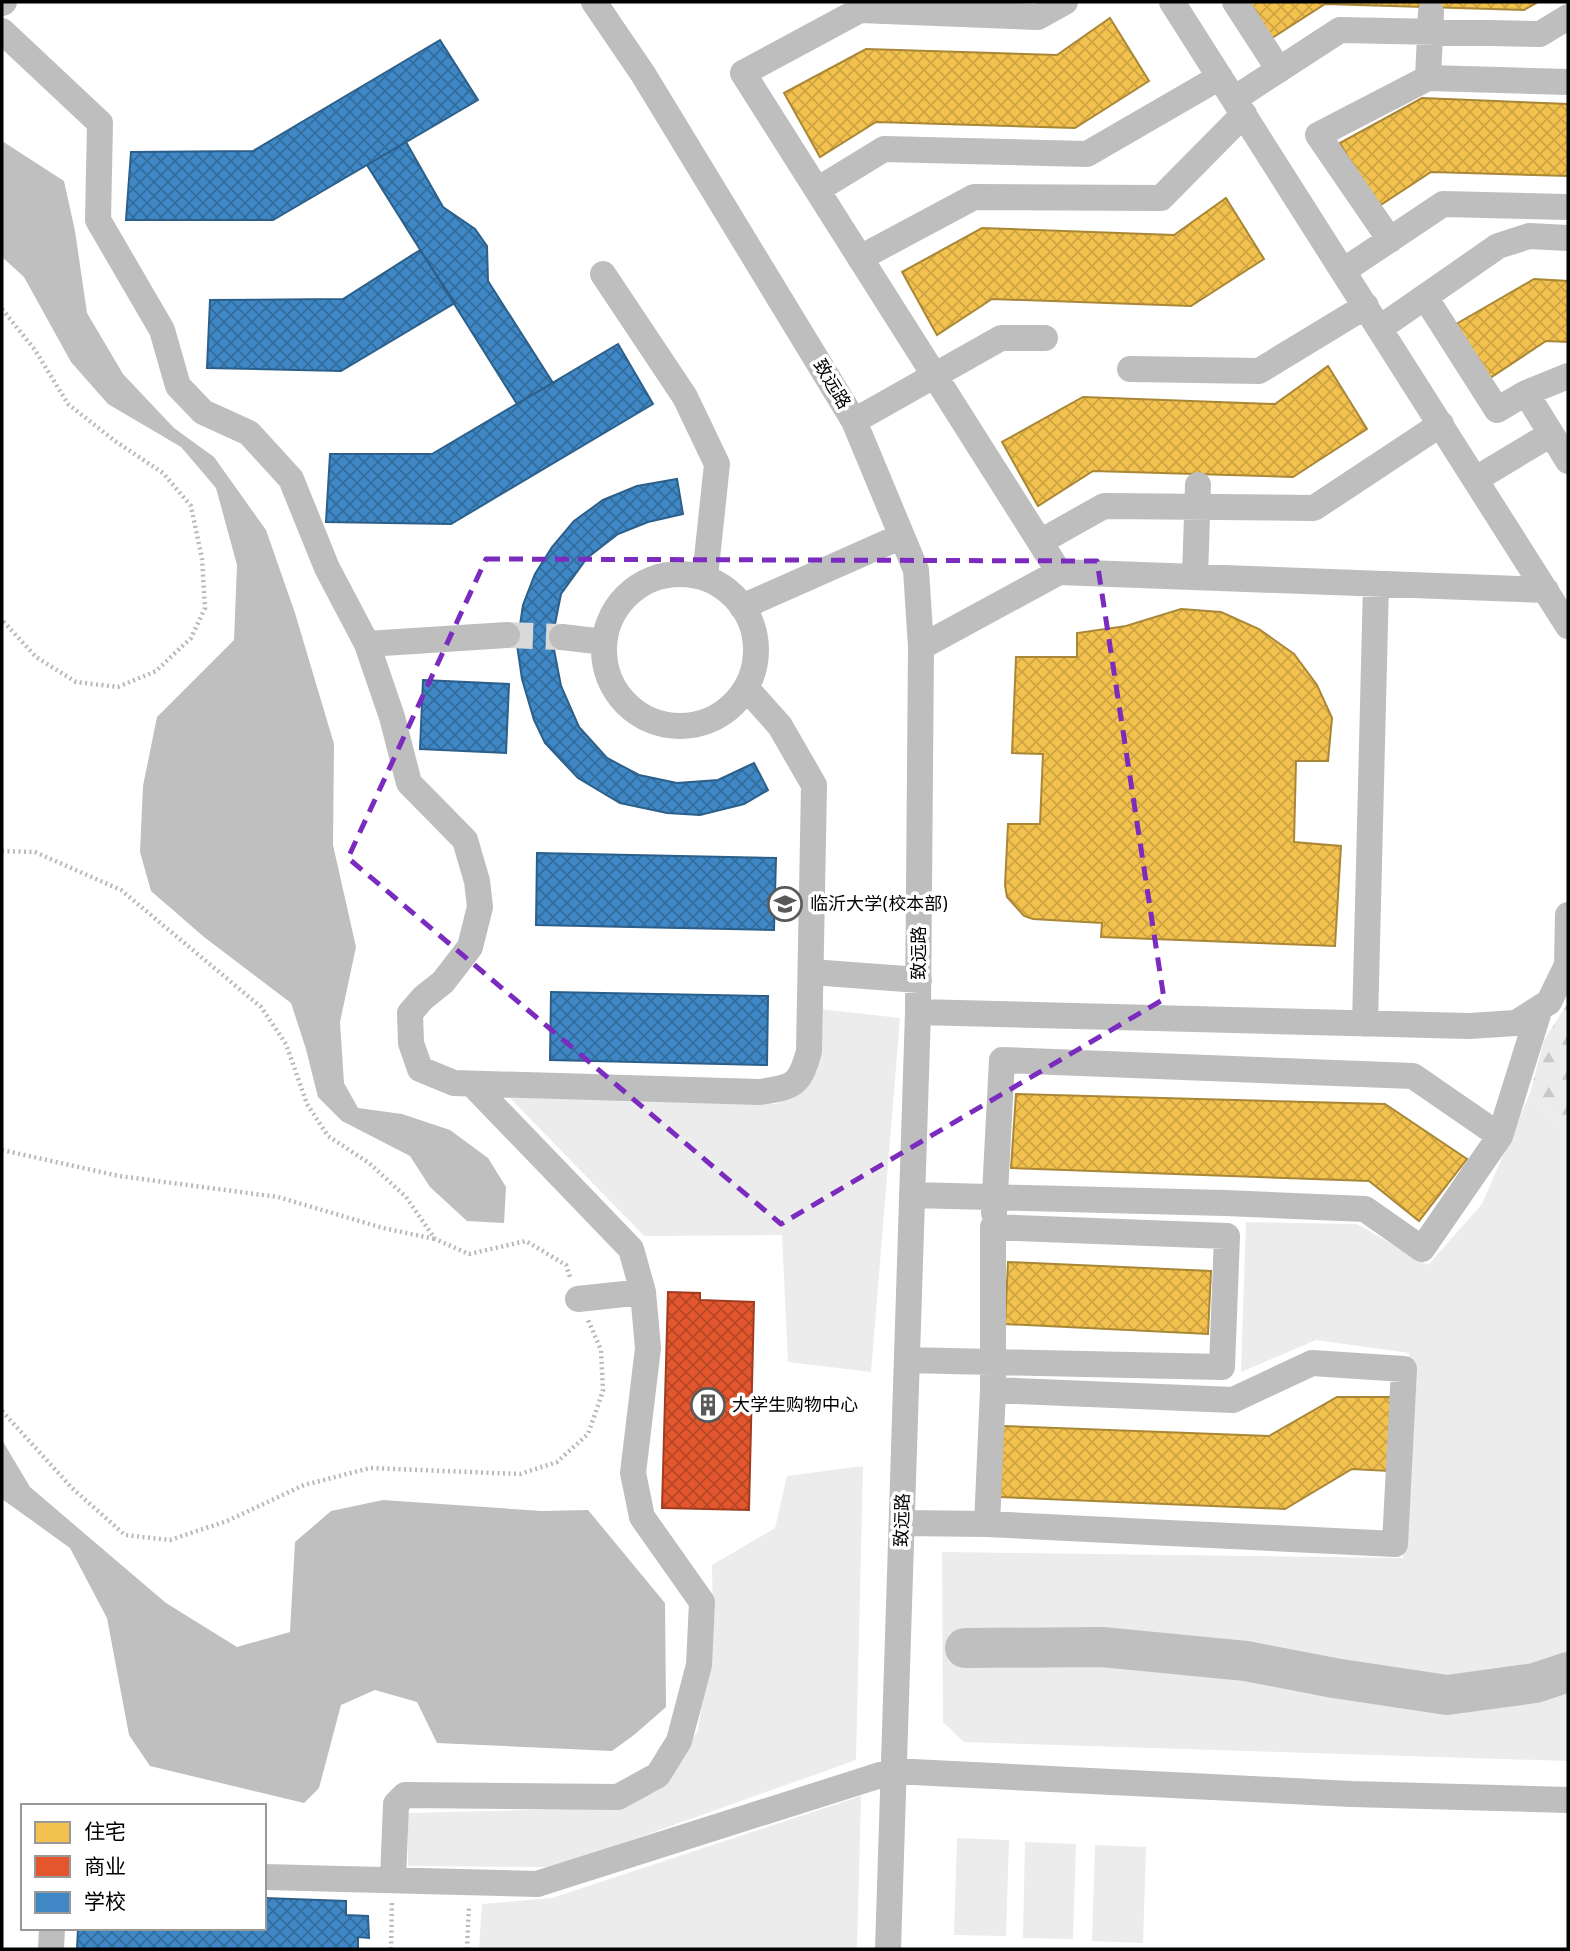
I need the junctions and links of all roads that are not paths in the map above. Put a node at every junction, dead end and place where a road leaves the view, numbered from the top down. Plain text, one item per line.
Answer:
1 (594, 2) edge
2 (1065, 2) edge
3 (1172, 2) edge
4 (1235, 2) edge
5 (1568, 17) edge
6 (1432, 22) junction
7 (2, 31) edge
8 (1279, 70) junction
9 (1427, 78) junction
10 (1568, 82) edge
11 (1233, 96) junction
12 (976, 143) junction
13 (817, 190) junction
14 (1539, 194) junction
15 (974, 197) junction
16 (1568, 207) edge
17 (1538, 236) junction
18 (1568, 238) edge
19 (1390, 240) junction
20 (860, 258) junction
21 (1343, 271) junction
22 (603, 274) dead end
23 (1426, 297) junction
24 (1373, 317) junction
25 (1045, 338) dead end
26 (1130, 369) dead end
27 (934, 375) junction
28 (1568, 376) edge
29 (1526, 393) junction
30 (854, 421) junction
31 (1441, 424) junction
32 (1551, 434) junction
33 (1568, 459) edge
34 (1476, 479) junction
35 (1197, 496) junction
36 (902, 536) junction
37 (1040, 542) junction
38 (1059, 572) junction
39 (705, 577) junction
40 (1195, 577) junction
41 (1376, 584) junction
42 (1546, 590) junction
43 (742, 607) junction
44 (1566, 616) edge
45 (507, 635) tunnel mouth
46 (562, 637) tunnel mouth
47 (604, 642) junction
48 (367, 644) junction
49 (921, 647) junction
50 (747, 689) junction
51 (1568, 915) edge
52 (811, 972) junction
53 (919, 980) junction
54 (1540, 1008) junction
55 (918, 1012) junction
56 (1365, 1024) junction
57 (472, 1084) junction
58 (1500, 1136) junction
59 (1224, 1193) junction
60 (912, 1195) junction
61 (995, 1197) junction
62 (993, 1227) junction
63 (1227, 1236) junction
64 (643, 1292) junction
65 (578, 1299) road end
66 (907, 1360) junction
67 (992, 1362) junction
68 (1222, 1367) junction
69 (993, 1390) junction
70 (1220, 1399) junction
71 (902, 1523) junction
72 (987, 1524) junction
73 (893, 1771) junction
74 (1568, 1800) edge
75 (266, 1877) edge
76 (393, 1880) junction
77 (52, 1930) edge
78 (51, 1949) edge
79 (888, 1949) edge

1 - 30 street, 致远路
2 - 13 street
3 - 11 street
4 - 8 street
5 - 6 street
6 - 8 street
6 - 9 street
7 - 48 street
8 - 11 street
9 - 10 street
9 - 19 street
11 - 12 street
11 - 15 street
11 - 21 street
12 - 13 street
12 - 15 street
13 - 20 street
14 - 16 street
14 - 17 street
14 - 19 street
15 - 20 street
17 - 18 street
17 - 23 street
19 - 21 street
20 - 27 street
21 - 24 street
22 - 39 street
23 - 24 street
23 - 29 street
24 - 26 street
24 - 31 street
25 - 27 street
27 - 30 street
27 - 37 street
28 - 29 street
29 - 32 street
30 - 36 street, 致远路
31 - 34 street
31 - 35 street
32 - 33 street
32 - 34 street
34 - 42 street
35 - 37 street
35 - 40 street
36 - 43 street
36 - 49 street, 致远路
37 - 38 street
38 - 40 street
38 - 49 street
39 - 43 street
39 - 47 street
40 - 41 street
41 - 42 street
41 - 56 street
42 - 44 street
43 - 50 street
45 - 48 street
46 - 47 street
47 - 50 street
48 - 57 street
49 - 53 street, 致远路
50 - 52 street
51 - 54 street
52 - 53 street
52 - 57 street
53 - 55 street, 致远路
54 - 56 street
54 - 58 street
55 - 56 street
55 - 60 street, 致远路
57 - 64 street
58 - 59 street
58 - 61 street
59 - 61 street
59 - 63 street
60 - 61 street
60 - 66 street, 致远路
61 - 62 street
62 - 63 street
62 - 67 street
63 - 68 street
64 - 65 street
64 - 76 street
66 - 67 street
66 - 71 street, 致远路
67 - 68 street
67 - 69 street
68 - 70 street
69 - 70 street
69 - 72 street
70 - 72 street
71 - 72 street
71 - 73 street, 致远路
73 - 74 street
73 - 76 street
73 - 79 street, 致远路
75 - 76 street
77 - 78 street

